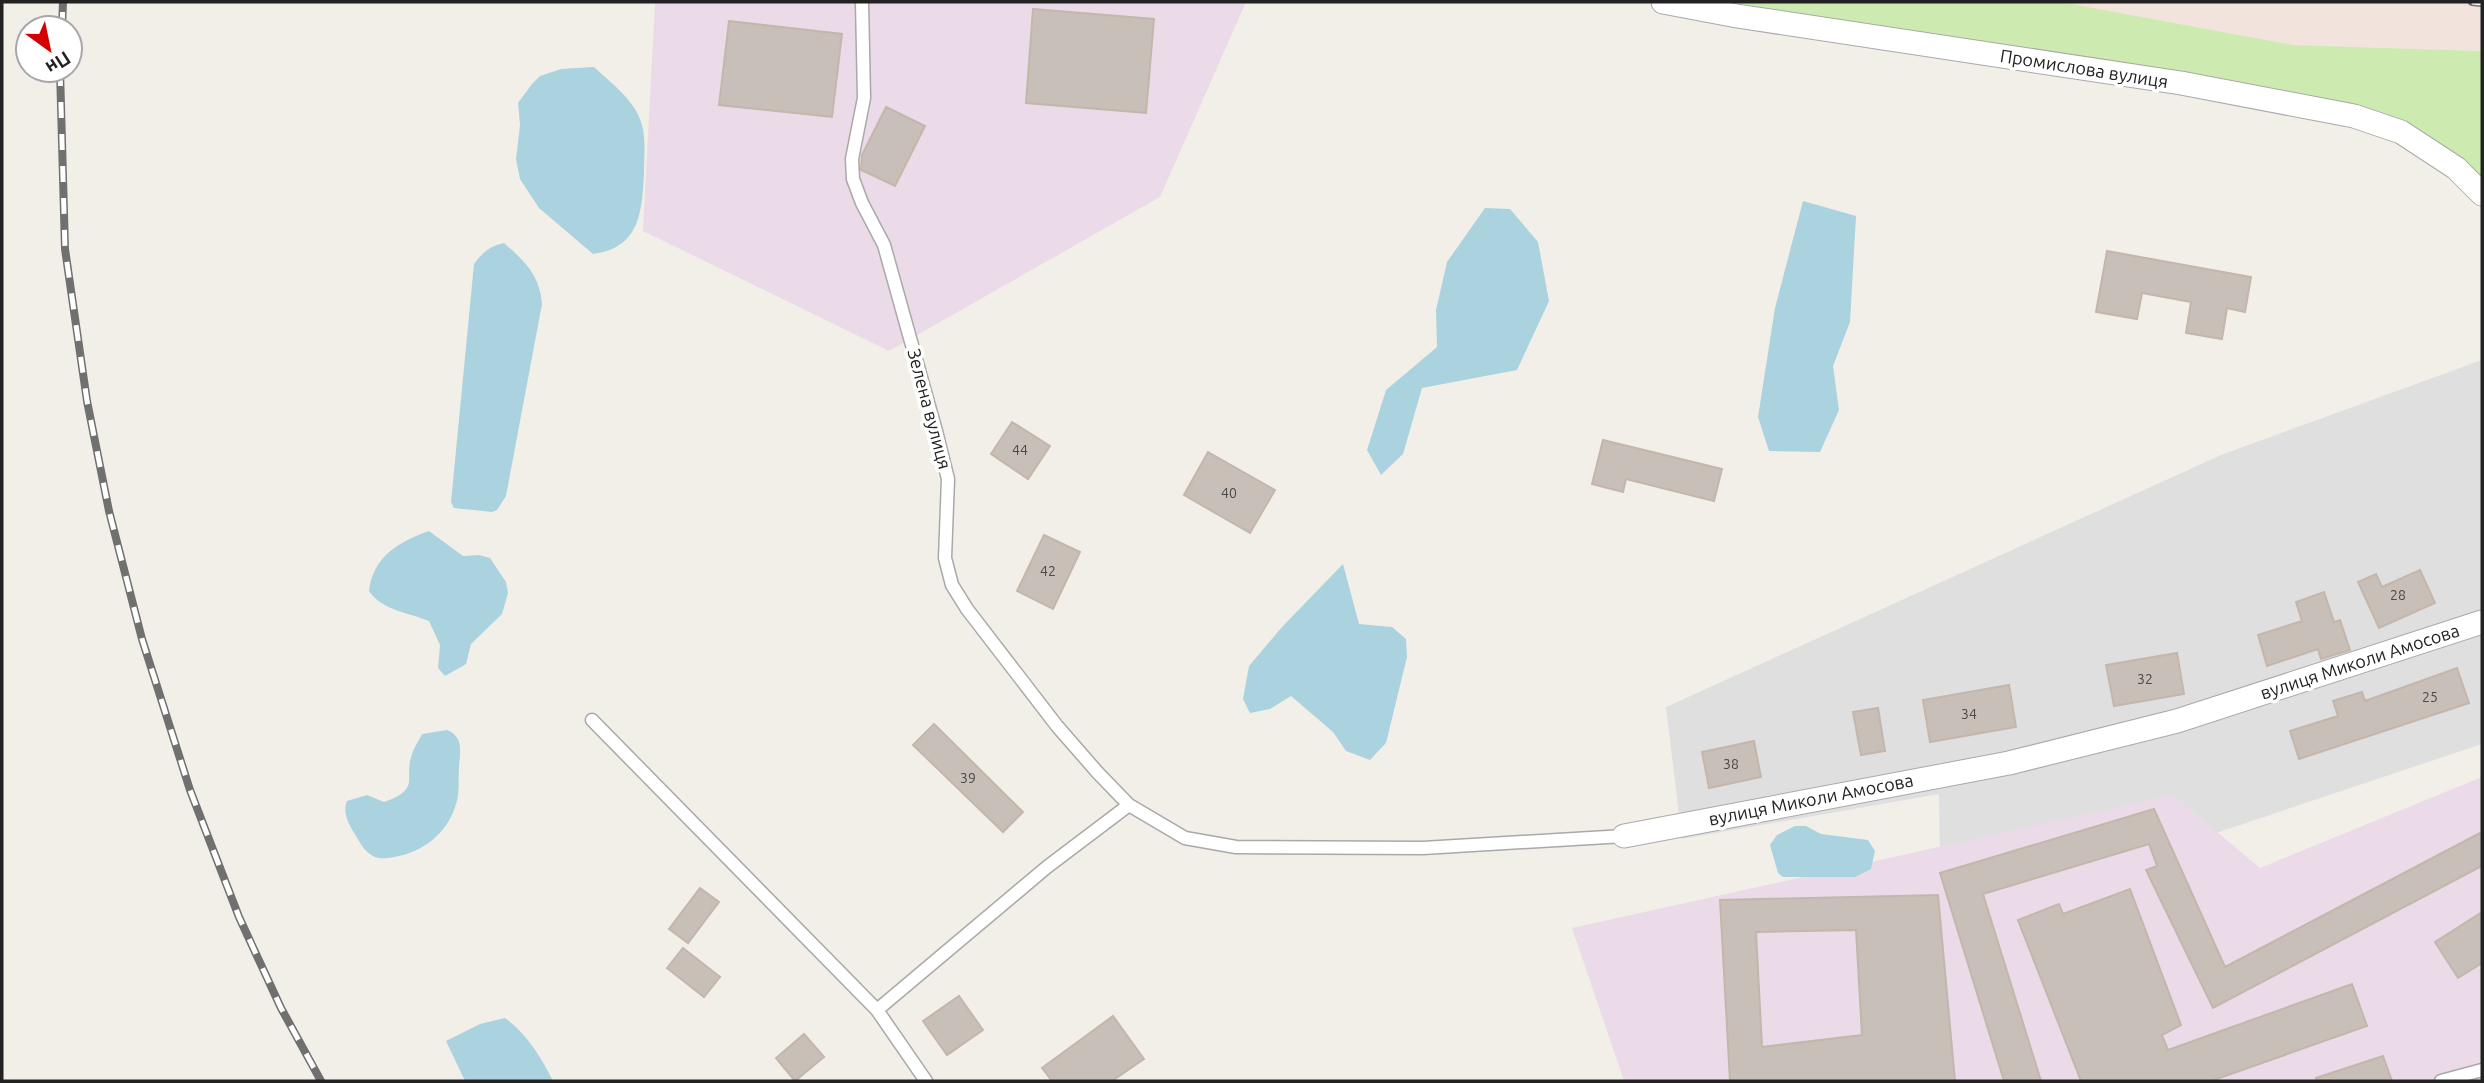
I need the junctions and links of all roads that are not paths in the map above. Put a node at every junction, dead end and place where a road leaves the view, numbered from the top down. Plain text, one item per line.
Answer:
1 (862, 2) edge
2 (1662, 2) edge
3 (2482, 194) edge
4 (2482, 622) edge
5 (592, 720) dead end
6 (1129, 805) junction
7 (1624, 836) joint
8 (877, 1010) junction
9 (2482, 1070) edge
10 (926, 1081) edge
11 (2441, 1081) edge

1 - 6 lane, Зелена вулиця
2 - 3 street, Промислова вулиця
4 - 7 street, вулиця Миколи Амосова
5 - 8 lane
6 - 7 lane, вулиця Миколи Амосова
6 - 8 lane
8 - 10 lane
9 - 11 lane

